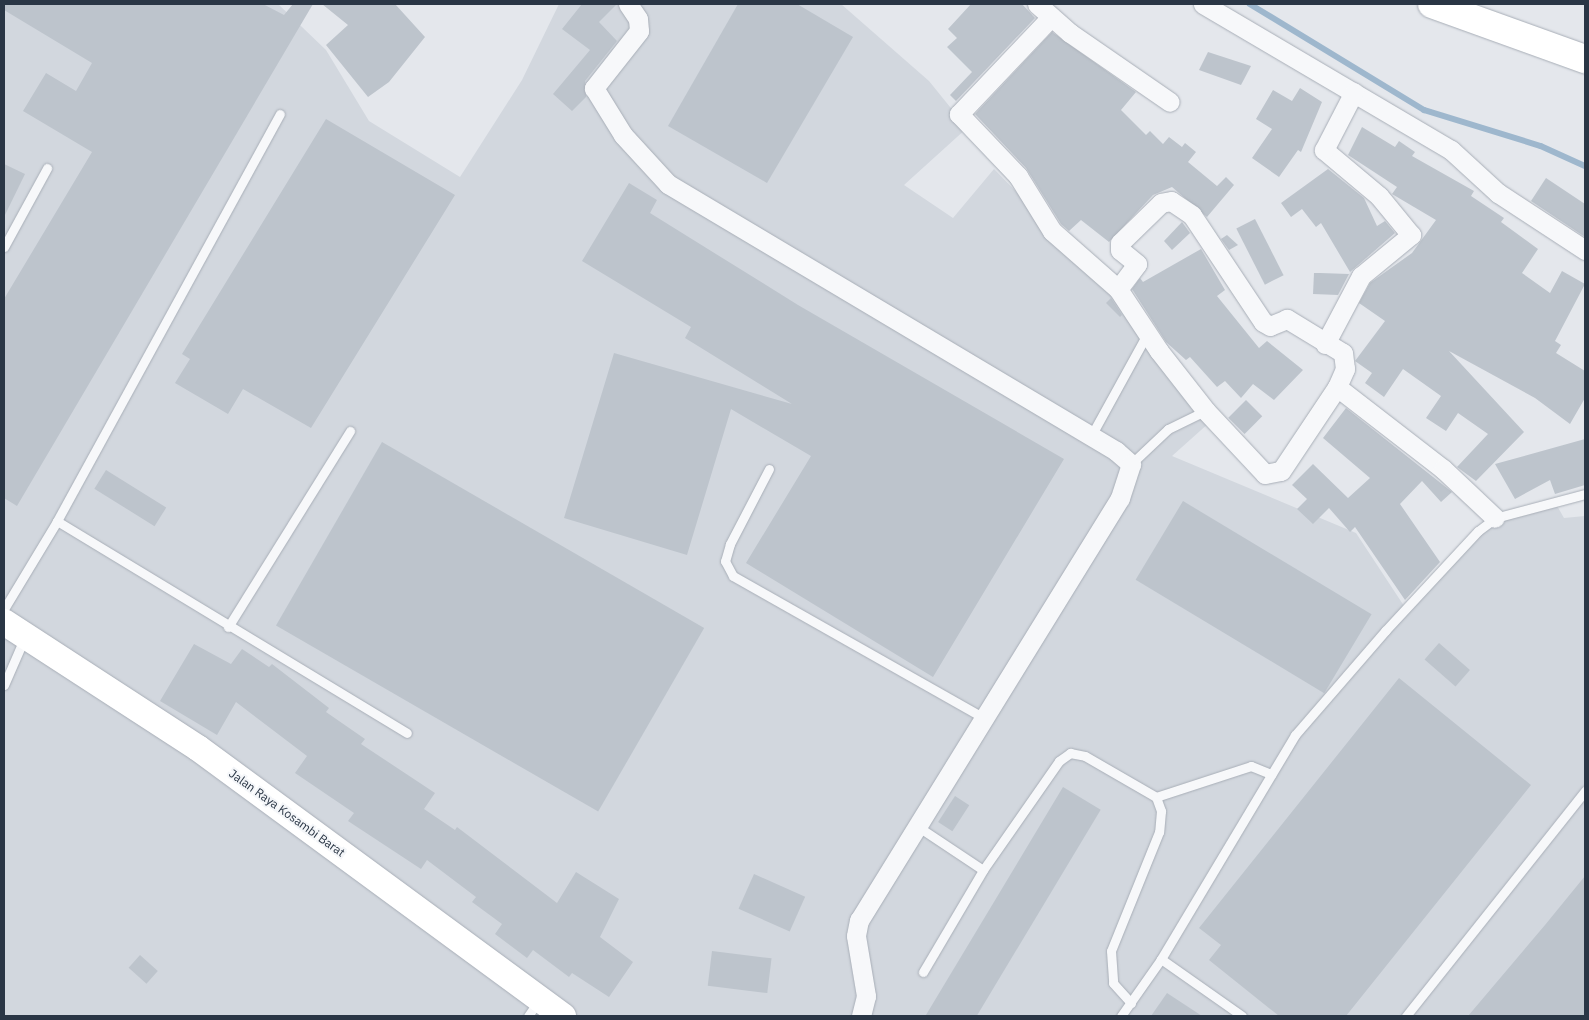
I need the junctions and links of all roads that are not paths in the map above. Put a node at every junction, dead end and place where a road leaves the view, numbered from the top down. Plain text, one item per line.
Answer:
1 (628, 4) edge
2 (1038, 4) edge
3 (1203, 4) edge
4 (1432, 4) edge
5 (1051, 17) junction
6 (1585, 59) edge
7 (1354, 92) junction
8 (1170, 102) dead end
9 (280, 114) dead end
10 (47, 168) dead end
11 (4, 247) edge
12 (1585, 250) edge
13 (1118, 289) junction
14 (1147, 334) junction
15 (1325, 344) junction
16 (1337, 387) junction
17 (1201, 413) dead end
18 (350, 431) dead end
19 (1092, 436) junction
20 (1131, 464) junction
21 (769, 468) dead end
22 (1585, 494) edge
23 (1495, 518) junction
24 (57, 521) junction
25 (4, 608) edge
26 (4, 622) edge
27 (228, 627) junction
28 (27, 634) junction
29 (4, 684) edge
30 (984, 718) junction
31 (407, 733) dead end
32 (1271, 774) junction
33 (1585, 791) edge
34 (1156, 797) junction
35 (918, 826) junction
36 (983, 870) junction
37 (1162, 959) junction
38 (923, 972) dead end
39 (1131, 1003) junction
40 (534, 1008) edge
41 (563, 1016) edge
42 (860, 1016) edge
43 (1121, 1016) edge
44 (1242, 1016) edge
45 (1406, 1016) edge

1 - 19 street
2 - 5 street
3 - 7 street
4 - 6 highway
5 - 8 street
5 - 13 street
7 - 12 street
7 - 15 street
9 - 24 lane
10 - 11 lane
13 - 14 street
13 - 15 street
14 - 16 street
14 - 19 lane
15 - 16 street
16 - 23 street
17 - 20 lane
18 - 27 lane
19 - 20 street
20 - 30 street
21 - 30 lane
22 - 23 lane
23 - 32 lane
24 - 25 lane
24 - 27 lane
26 - 28 main road, Jalan Raya Kosambi Barat
27 - 31 lane
28 - 29 lane
28 - 40 main road, Jalan Raya Kosambi Barat
30 - 35 street
32 - 34 lane
32 - 37 lane
33 - 45 lane
34 - 36 lane
34 - 39 lane
35 - 36 lane
35 - 42 street
36 - 38 lane
37 - 39 lane
37 - 44 lane
39 - 43 lane
40 - 41 main road, Jalan Raya Kosambi Barat

